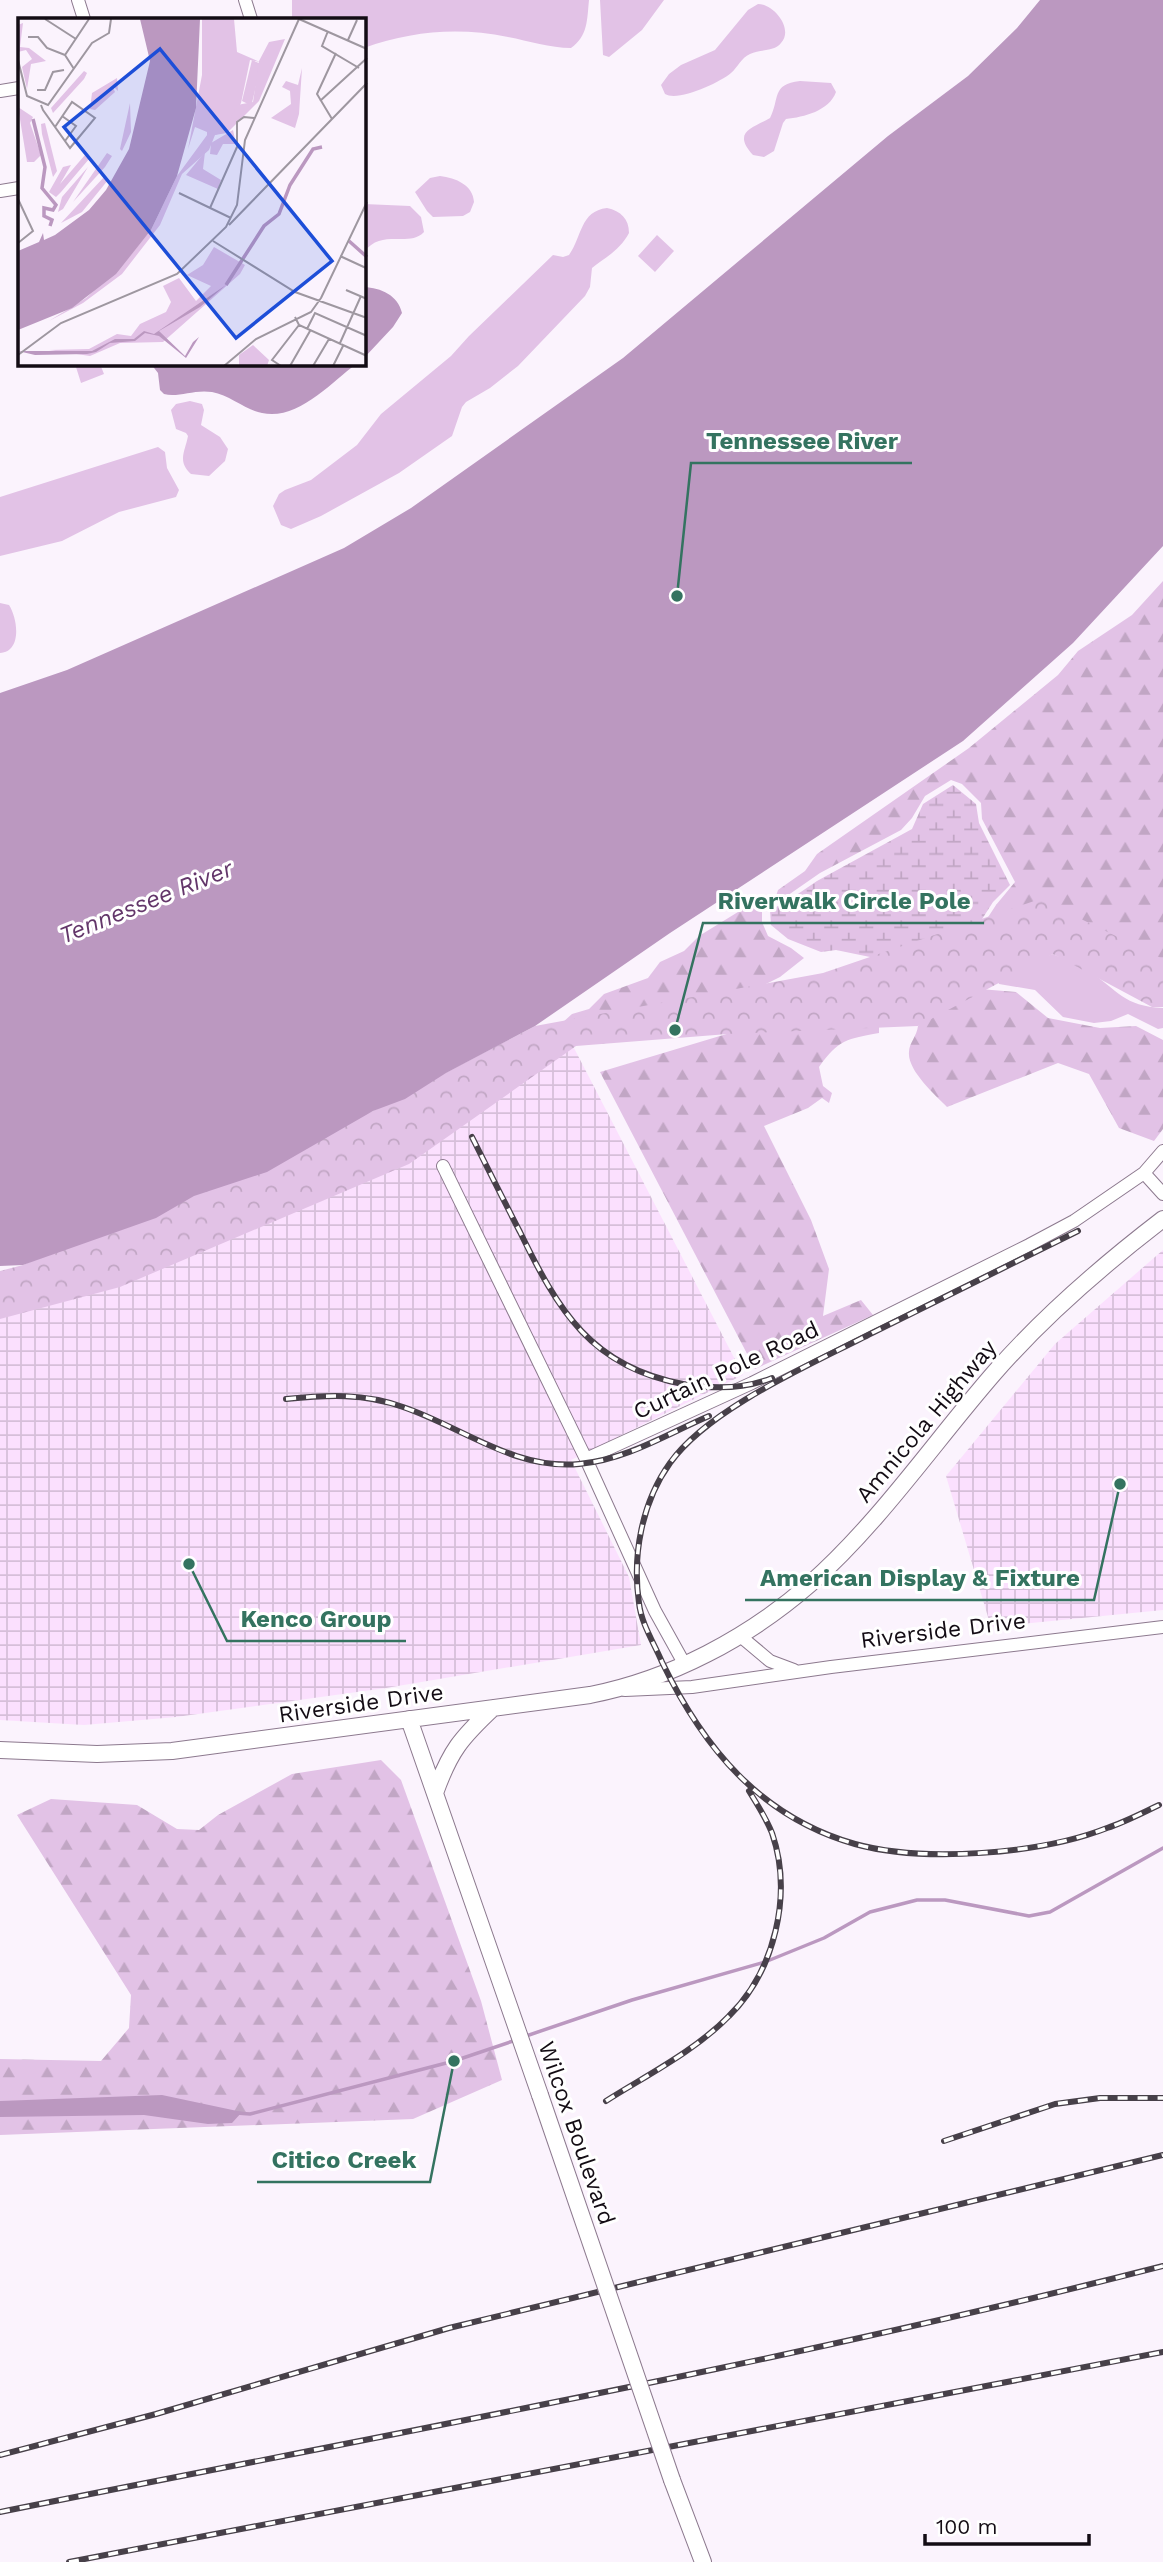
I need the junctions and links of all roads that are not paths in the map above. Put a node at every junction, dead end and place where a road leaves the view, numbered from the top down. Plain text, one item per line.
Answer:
1 (78, 0) edge
2 (245, 0) edge
3 (84, 18) edge
4 (251, 18) edge
5 (18, 88) edge
6 (0, 91) edge
7 (18, 188) edge
8 (0, 191) edge
9 (1163, 1151) edge
10 (443, 1166) dead end
11 (1144, 1173) junction
12 (1163, 1194) edge
13 (1163, 1219) edge
14 (586, 1459) junction
15 (1163, 1627) edge
16 (739, 1635) junction
17 (719, 1647) joint
18 (685, 1665) junction
19 (798, 1671) junction
20 (607, 1692) junction
21 (493, 1708) junction
22 (410, 1719) junction
23 (0, 1751) edge
24 (435, 1793) junction
25 (703, 2562) edge

1 - 3 street
2 - 4 street
5 - 6 street
7 - 8 street
9 - 11 street, Curtain Pole Road
10 - 14 street
11 - 12 street
11 - 14 street, Curtain Pole Road
13 - 16 main road, Amnicola Highway
14 - 18 street
15 - 19 street, Riverside Drive
16 - 17 main road, Amnicola Highway
16 - 19 street, Riverside Drive
17 - 18 main road, Riverside Drive
18 - 20 main road, Riverside Drive
19 - 20 street
20 - 21 main road, Riverside Drive
21 - 22 main road, Riverside Drive
21 - 24 main road
22 - 23 main road, Riverside Drive
22 - 24 main road, Wilcox Boulevard
24 - 25 main road, Wilcox Boulevard, bridge

